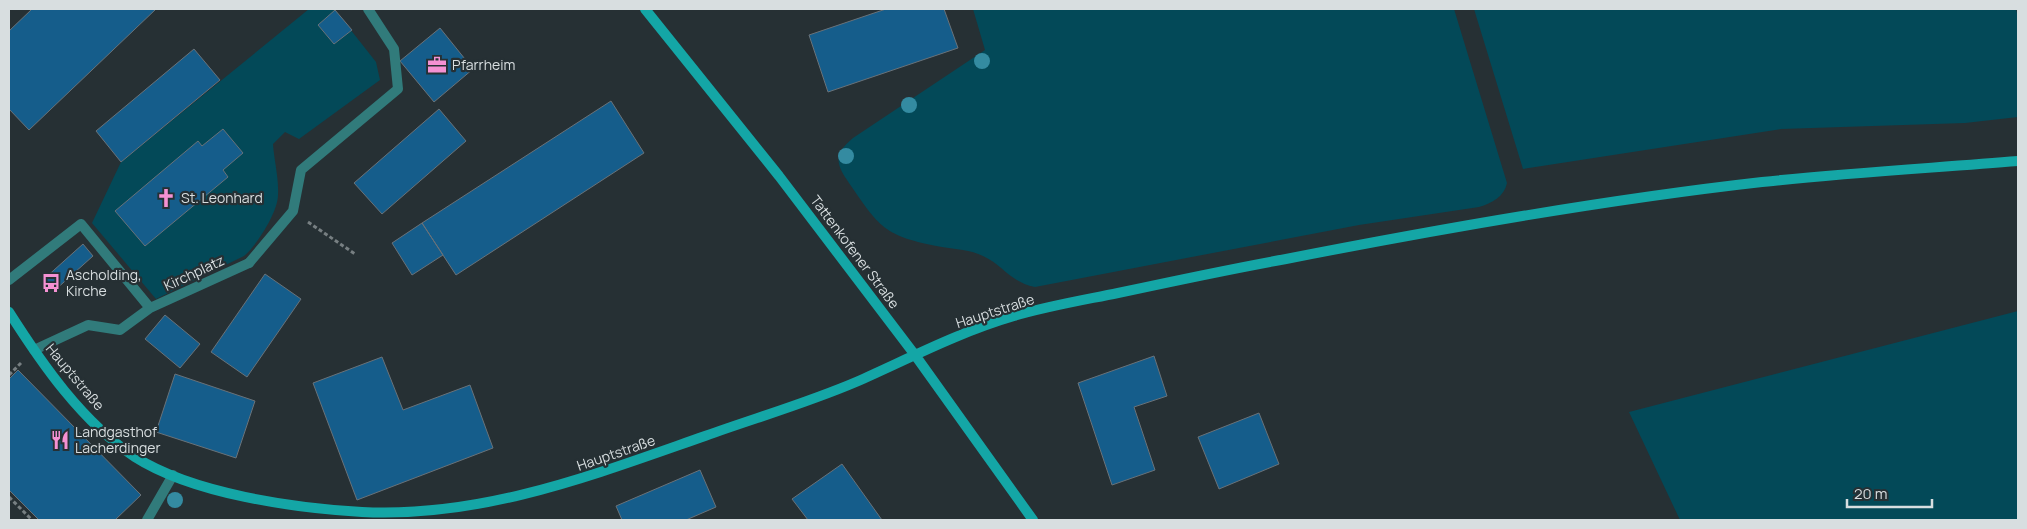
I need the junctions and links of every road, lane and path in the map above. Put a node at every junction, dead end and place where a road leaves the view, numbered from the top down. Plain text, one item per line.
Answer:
1 (368, 9) edge
2 (645, 9) edge
3 (2018, 161) edge
4 (293, 211) junction
5 (355, 254) dead end
6 (9, 280) edge
7 (150, 308) junction
8 (9, 312) edge
9 (34, 350) junction
10 (915, 355) junction
11 (173, 475) junction
12 (9, 497) edge
13 (32, 520) edge
14 (147, 520) edge
15 (1033, 520) edge

1 - 4 street
2 - 10 main road, Tattenkofener Straße
3 - 10 main road, Hauptstraße
4 - 5 path
4 - 7 street, Kirchplatz
6 - 7 street
7 - 9 street, Kirchplatz
8 - 9 main road, Hauptstraße
9 - 11 main road, Hauptstraße
10 - 11 main road, Hauptstraße
10 - 15 main road, Tattenkofener Straße
11 - 14 street
12 - 13 path

